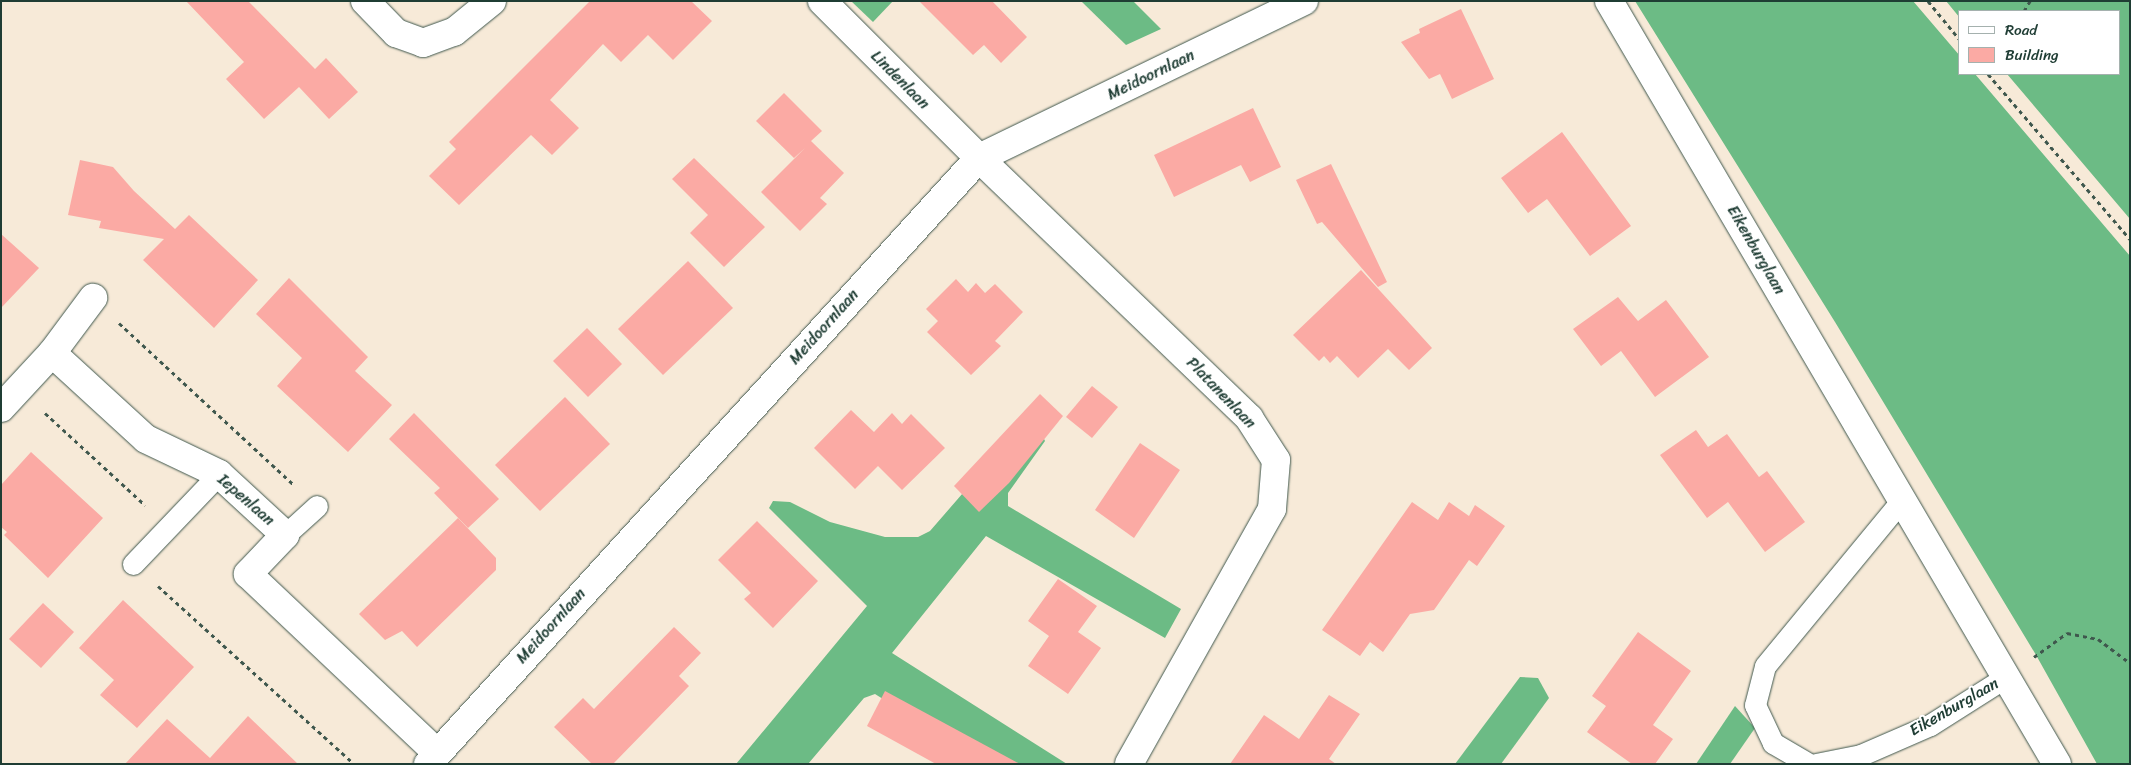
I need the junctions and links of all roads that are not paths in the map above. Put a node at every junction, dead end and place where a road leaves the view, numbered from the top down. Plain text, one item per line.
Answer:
1 (365, 1) edge
2 (492, 1) edge
3 (822, 1) edge
4 (1304, 1) edge
5 (1609, 1) edge
6 (979, 158) junction
7 (92, 298) road end
8 (52, 353) junction
9 (10, 399) edge
10 (219, 474) junction
11 (1902, 500) junction
12 (317, 506) road end
13 (285, 535) junction
14 (133, 564) road end
15 (2006, 677) junction
16 (432, 758) edge
17 (1129, 764) edge
18 (1809, 764) edge
19 (1816, 764) edge
20 (2057, 764) edge

1 - 2 street
3 - 6 street, Lindenlaan
4 - 6 street, Meidoornlaan
5 - 11 street, Eikenburglaan
6 - 16 street, Meidoornlaan
6 - 17 street, Platanenlaan
7 - 8 street
8 - 9 street
8 - 10 street, Iepenlaan
10 - 13 street, Iepenlaan
10 - 14 lane
11 - 15 street, Eikenburglaan
11 - 18 lane
12 - 13 lane
13 - 16 street, Iepenlaan
15 - 19 lane, Eikenburglaan
15 - 20 street, Eikenburglaan

